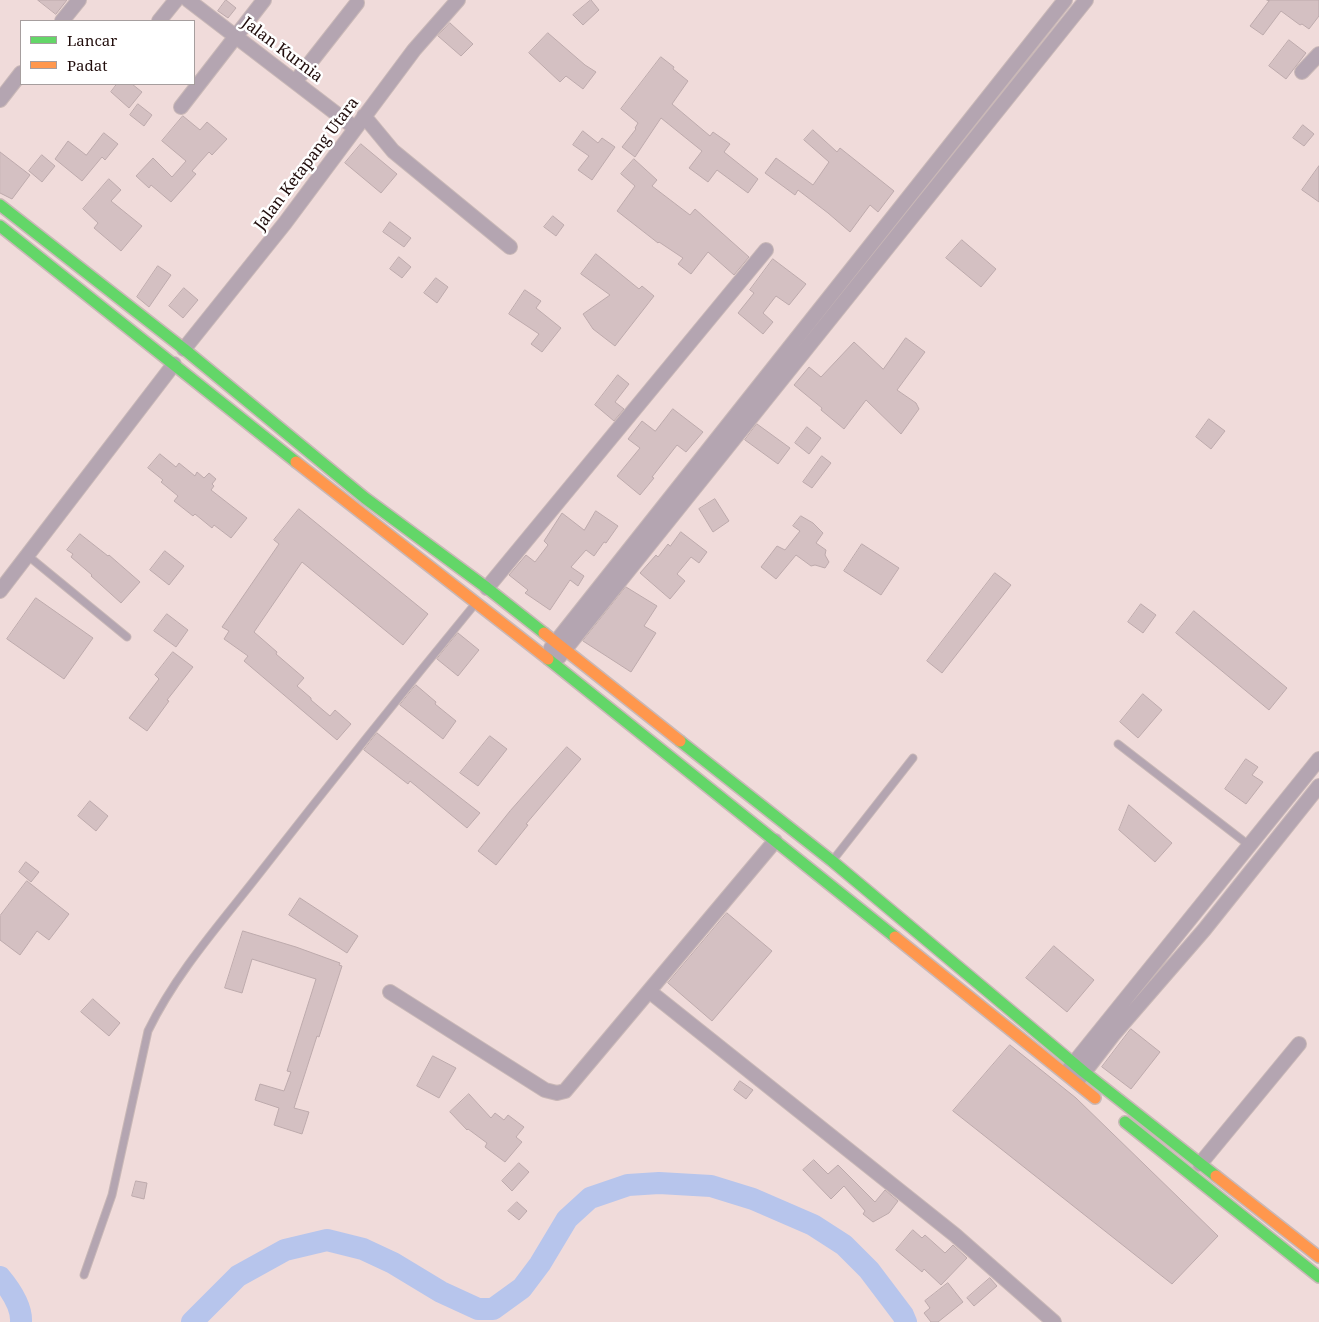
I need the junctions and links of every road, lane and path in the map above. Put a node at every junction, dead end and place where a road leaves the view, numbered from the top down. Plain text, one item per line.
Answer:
1 (79, 0) edge
2 (176, 0) edge
3 (188, 0) edge
4 (264, 0) edge
5 (458, 0) edge
6 (1065, 0) edge
7 (1086, 0) edge
8 (357, 3) dead end
9 (63, 20) edge
10 (160, 20) edge
11 (236, 36) junction
12 (1319, 54) edge
13 (1302, 72) dead end
14 (20, 74) edge
15 (295, 82) junction
16 (0, 100) edge
17 (181, 107) dead end
18 (364, 116) junction
19 (355, 128) junction
20 (0, 205) edge
21 (0, 226) edge
22 (510, 247) dead end
23 (766, 250) dead end
24 (848, 285) junction
25 (184, 349) junction
26 (174, 364) junction
27 (365, 498) junction
28 (355, 510) junction
29 (27, 555) junction
30 (487, 588) junction
31 (0, 591) edge
32 (475, 604) junction
33 (127, 637) dead end
34 (560, 646) junction
35 (549, 661) junction
36 (1118, 744) dead end
37 (913, 758) dead end
38 (1319, 759) edge
39 (1319, 786) edge
40 (775, 841) junction
41 (1250, 846) junction
42 (832, 861) junction
43 (390, 992) dead end
44 (649, 992) junction
45 (1299, 1044) dead end
46 (1075, 1073) junction
47 (1200, 1164) junction
48 (1319, 1257) edge
49 (84, 1275) dead end
50 (1319, 1277) edge
51 (1054, 1322) edge

1 - 9 street
2 - 10 street
3 - 11 street, Jalan Kurnia
4 - 11 street
5 - 18 street, Jalan Ketapang Utara
6 - 24 street
7 - 24 street
8 - 15 street
11 - 15 street, Jalan Kurnia
11 - 17 street
12 - 13 street
14 - 16 street
15 - 19 street, Jalan Kurnia
18 - 19 street, Jalan Ketapang Utara
18 - 22 street
19 - 25 street, Jalan Ketapang Utara
20 - 25 street
21 - 26 street
23 - 30 street
24 - 34 street
25 - 27 street
26 - 28 street
26 - 29 street
27 - 28 street
27 - 30 street
28 - 32 street
29 - 31 street
29 - 33 lane
30 - 34 street
32 - 35 street
32 - 49 lane
34 - 35 street
34 - 42 street
35 - 40 street
36 - 41 lane
37 - 42 lane
38 - 41 street
39 - 46 street
40 - 44 street
40 - 46 street
41 - 46 street
42 - 46 street
43 - 44 street
44 - 51 street
45 - 47 street
46 - 47 street
46 - 50 street
47 - 48 street

